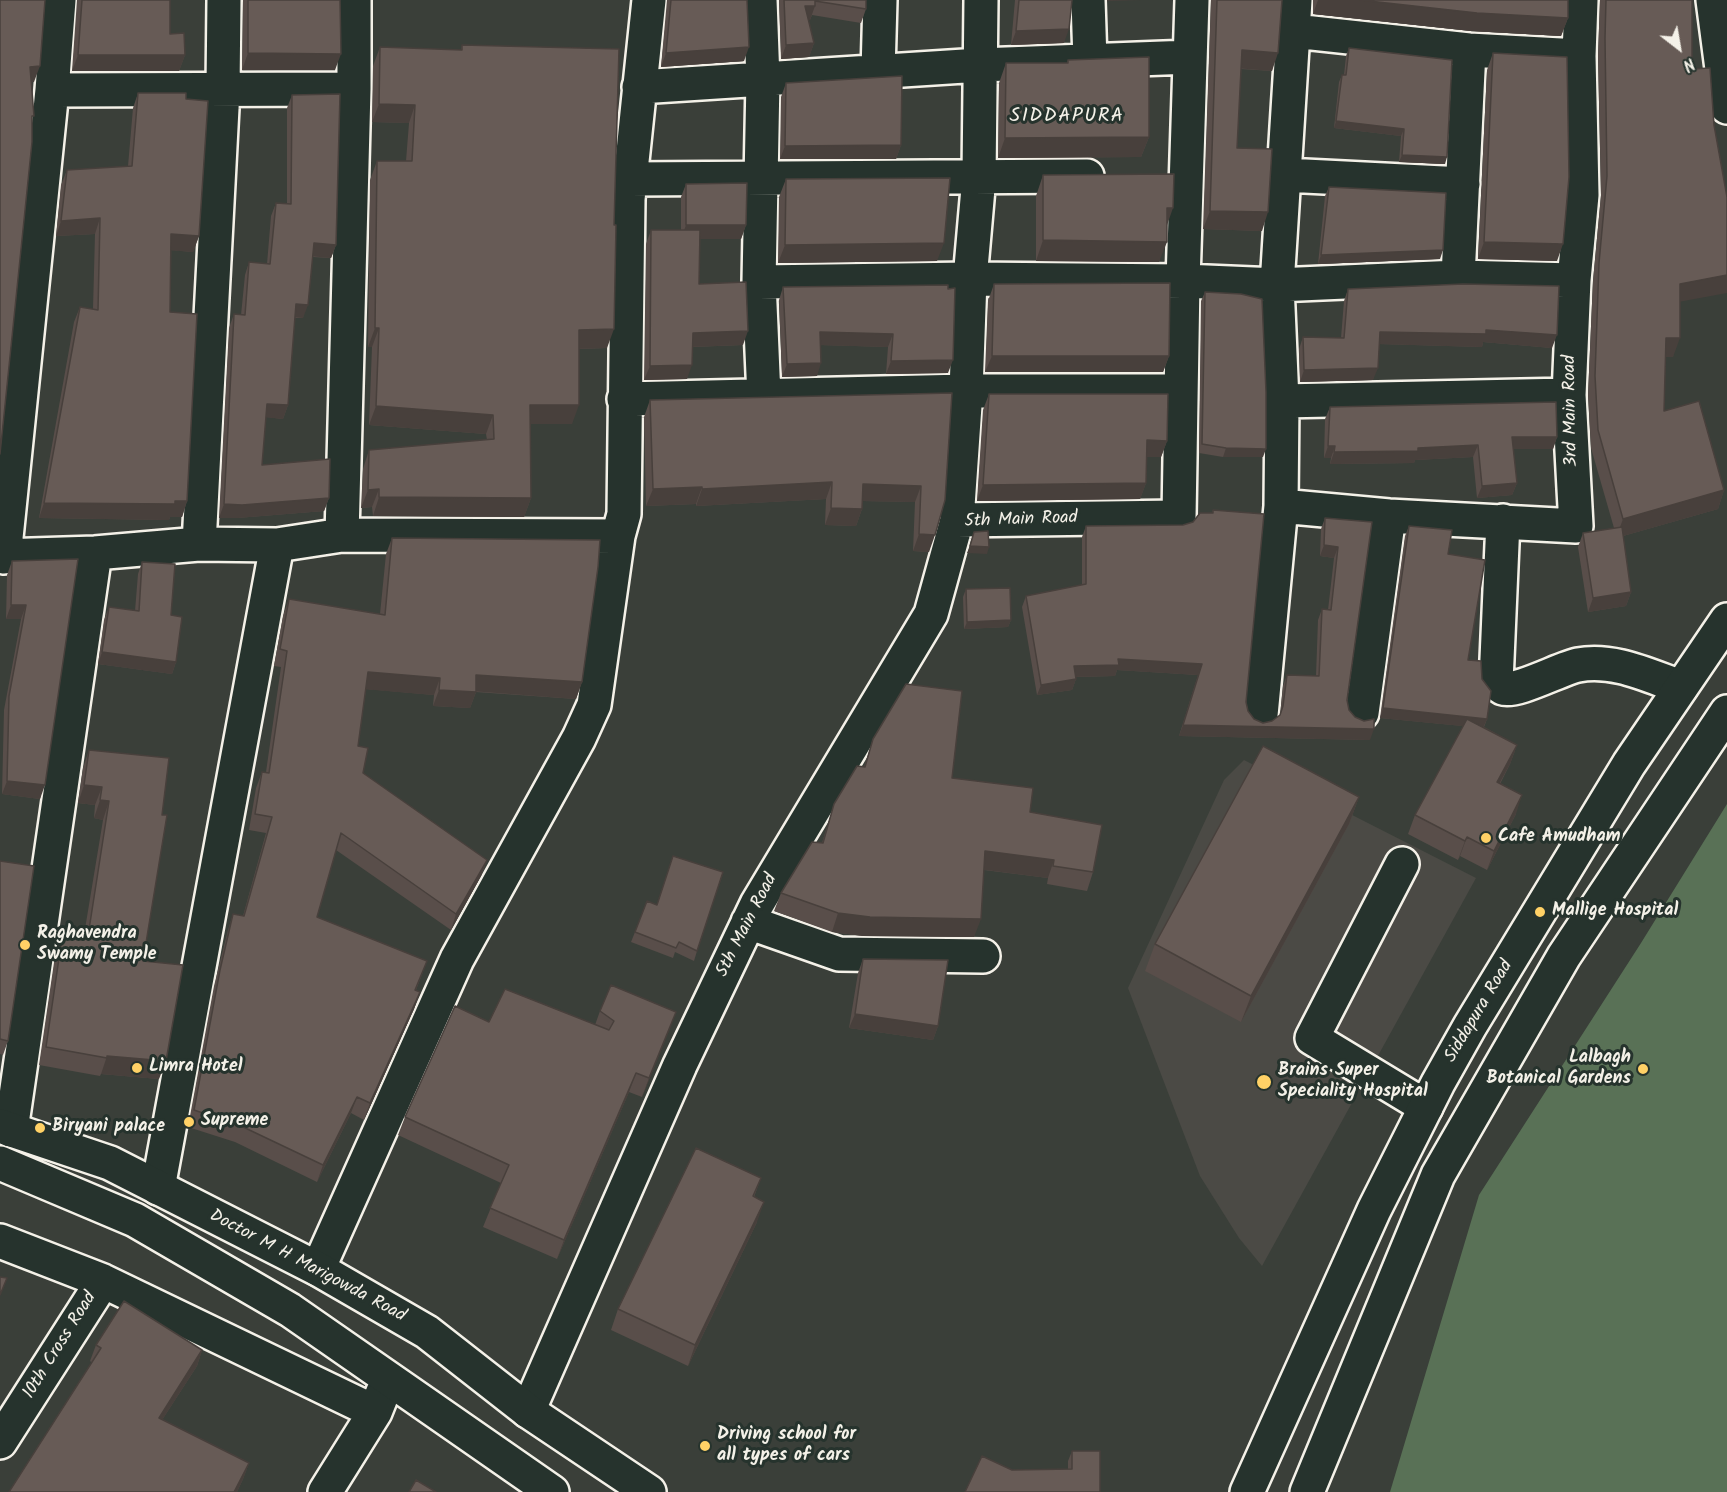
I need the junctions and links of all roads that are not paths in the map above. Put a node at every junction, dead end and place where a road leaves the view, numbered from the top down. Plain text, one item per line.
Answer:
1 (59, 0) edge
2 (224, 0) edge
3 (354, 0) edge
4 (649, 0) edge
5 (760, 0) edge
6 (880, 0) edge
7 (981, 0) edge
8 (1088, 0) edge
9 (1192, 0) edge
10 (1581, 0) edge
11 (1713, 0) edge
12 (1294, 15) edge
13 (1469, 50) junction
14 (1579, 56) junction
15 (1190, 57) junction
16 (1090, 61) junction
17 (980, 65) junction
18 (878, 72) junction
19 (763, 81) junction
20 (639, 87) junction
21 (223, 89) junction
22 (354, 89) junction
23 (52, 90) junction
24 (1727, 107) edge
25 (1285, 175) junction
26 (1117, 176) edge
27 (761, 177) junction
28 (979, 177) junction
29 (630, 178) junction
30 (1463, 184) junction
31 (1458, 277) junction
32 (970, 279) junction
33 (1574, 280) junction
34 (1182, 281) junction
35 (759, 282) junction
36 (1277, 285) junction
37 (966, 391) junction
38 (1181, 391) junction
39 (1569, 395) junction
40 (764, 397) junction
41 (624, 399) junction
42 (1282, 401) junction
43 (1281, 506) junction
44 (1389, 516) junction
45 (957, 520) junction
46 (1503, 521) junction
47 (342, 535) junction
48 (618, 536) junction
49 (199, 544) junction
50 (277, 545) junction
51 (95, 554) junction
52 (2, 556) edge
53 (1727, 620) edge
54 (1682, 687) junction
55 (1727, 712) edge
56 (1362, 713) dead end
57 (1261, 716) dead end
58 (1402, 864) dead end
59 (748, 922) junction
60 (984, 956) dead end
61 (1426, 1107) junction
62 (6, 1128) edge
63 (0, 1163) edge
64 (158, 1188) junction
65 (0, 1241) edge
66 (318, 1269) junction
67 (103, 1281) junction
68 (388, 1379) junction
69 (528, 1411) junction
70 (375, 1412) junction
71 (0, 1442) edge
72 (324, 1492) edge
73 (552, 1492) edge
74 (648, 1492) edge
75 (1247, 1492) edge
76 (1307, 1492) edge

1 - 23 street
2 - 21 street
3 - 22 street
4 - 20 street
5 - 19 street
6 - 18 street
7 - 17 street
8 - 16 street
9 - 15 street, 5th Main Road
10 - 14 street, 3rd Main Road
11 - 24 street
12 - 13 street
12 - 25 street
13 - 14 street
13 - 30 street
14 - 33 street, 3rd Main Road
15 - 16 street
15 - 34 street, 5th Main Road
16 - 17 street
17 - 18 street
17 - 28 street
18 - 19 street
19 - 20 street
19 - 27 street
20 - 29 street
21 - 22 street
21 - 23 street
21 - 49 street
22 - 47 street
23 - 52 street
25 - 30 street
25 - 36 street
26 - 28 street
27 - 28 street
27 - 29 street
27 - 35 street
28 - 32 street
29 - 41 street
30 - 31 street
31 - 33 street
31 - 36 street
32 - 34 street
32 - 35 street
32 - 37 street
33 - 39 street, 3rd Main Road
34 - 36 street
34 - 38 street, 5th Main Road
35 - 40 street
36 - 42 street
37 - 38 street
37 - 40 street
37 - 45 street
38 - 45 street, 5th Main Road
39 - 42 street
39 - 46 street, 3rd Main Road
40 - 41 street
41 - 48 street
42 - 43 street
43 - 44 street, 3rd Main Road
43 - 57 street
44 - 46 street, 3rd Main Road
44 - 56 street
45 - 59 street, 5th Main Road
46 - 54 street
47 - 48 street
47 - 50 street
48 - 66 street
49 - 50 street
49 - 51 street
50 - 64 street
51 - 52 street
51 - 62 street
53 - 54 street, Siddapura Road
54 - 61 street, Siddapura Road
55 - 76 street
58 - 61 street
59 - 60 street
59 - 69 street, 5th Main Road
61 - 75 street, Siddapura Road
62 - 64 street, Doctor M H Marigowda Road
63 - 68 street
64 - 66 street, Doctor M H Marigowda Road
65 - 67 street
66 - 69 street, Doctor M H Marigowda Road
67 - 70 street
67 - 71 street, 10th Cross Road
68 - 70 street
68 - 73 street
69 - 74 street, Doctor M H Marigowda Road
70 - 72 street

